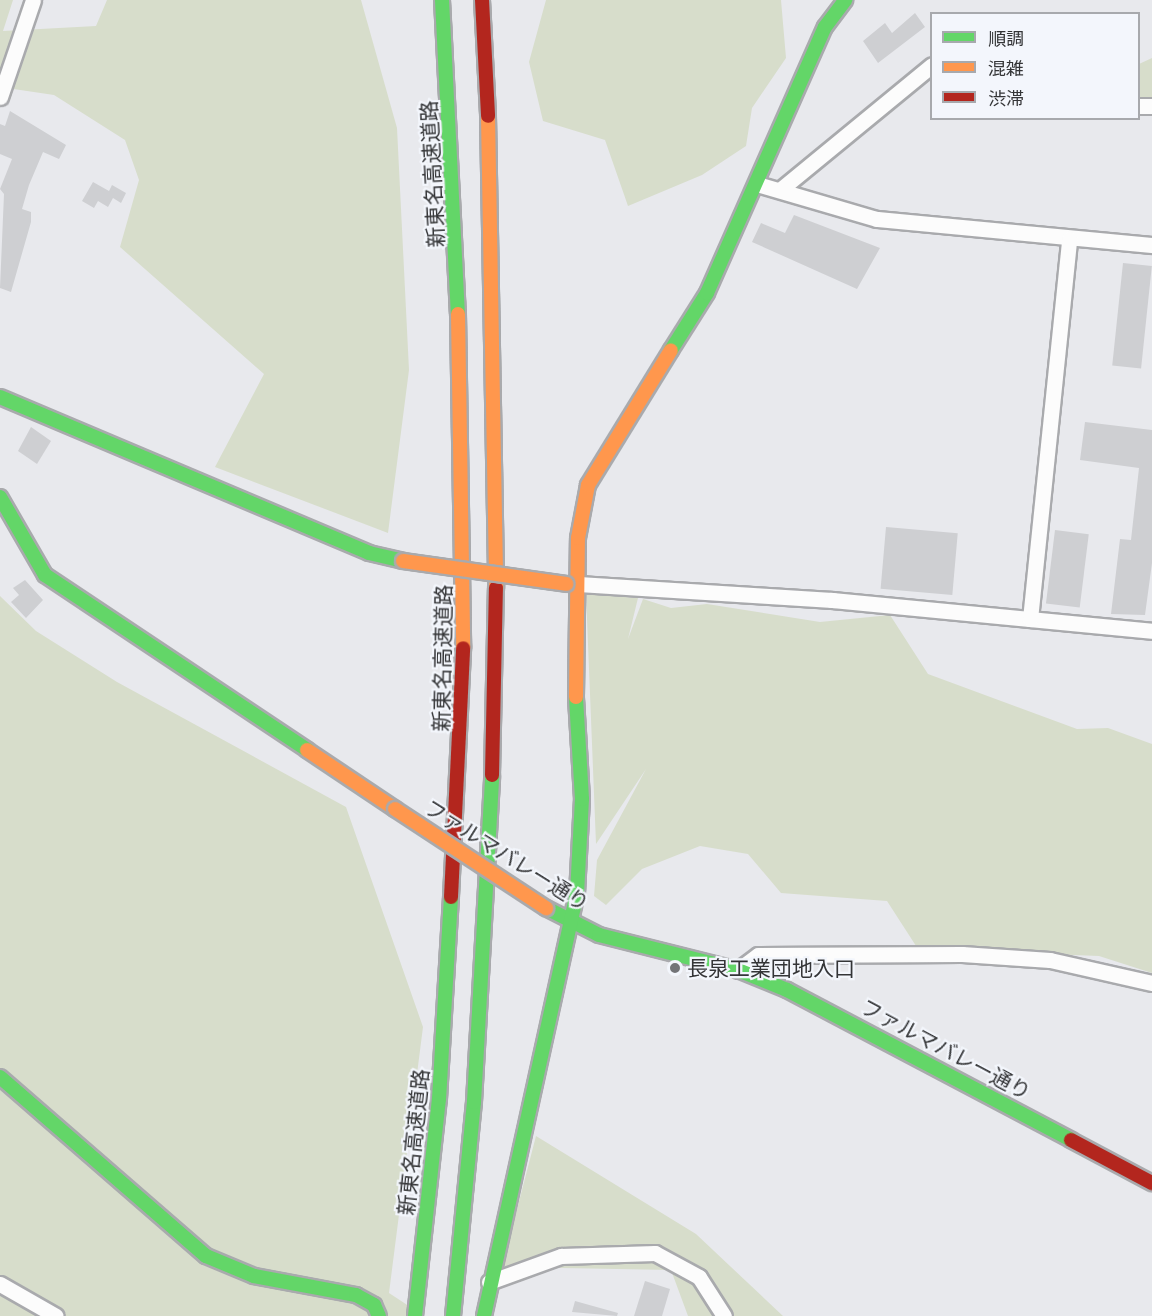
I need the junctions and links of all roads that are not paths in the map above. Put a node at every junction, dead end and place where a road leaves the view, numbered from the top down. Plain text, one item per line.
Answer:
1 (33, 0) edge
2 (442, 0) edge
3 (482, 0) edge
4 (845, 0) edge
5 (930, 66) edge
6 (0, 97) edge
7 (757, 184) junction
8 (781, 189) junction
9 (1070, 238) junction
10 (1152, 245) edge
11 (0, 397) edge
12 (0, 497) edge
13 (572, 584) junction
14 (1030, 619) junction
15 (1152, 631) edge
16 (573, 923) junction
17 (738, 970) junction
18 (1152, 983) edge
19 (0, 1077) edge
20 (1152, 1182) edge
21 (489, 1282) junction
22 (0, 1284) edge
23 (56, 1316) edge
24 (379, 1316) edge
25 (415, 1316) edge
26 (453, 1316) edge
27 (484, 1316) edge
28 (724, 1316) edge

1 - 6 street
2 - 25 main road, 新東名高速道路
3 - 26 main road
4 - 7 main road
5 - 8 street
7 - 8 street
7 - 13 main road
8 - 9 street
9 - 10 street
9 - 14 street
11 - 13 main road, bridge
12 - 16 main road, ファルマバレー通り, bridge
13 - 14 street
13 - 16 main road
14 - 15 street
16 - 17 main road, ファルマバレー通り
16 - 21 main road
17 - 18 street
17 - 20 main road, ファルマバレー通り
19 - 24 main road
21 - 27 main road
21 - 28 street
22 - 23 street

